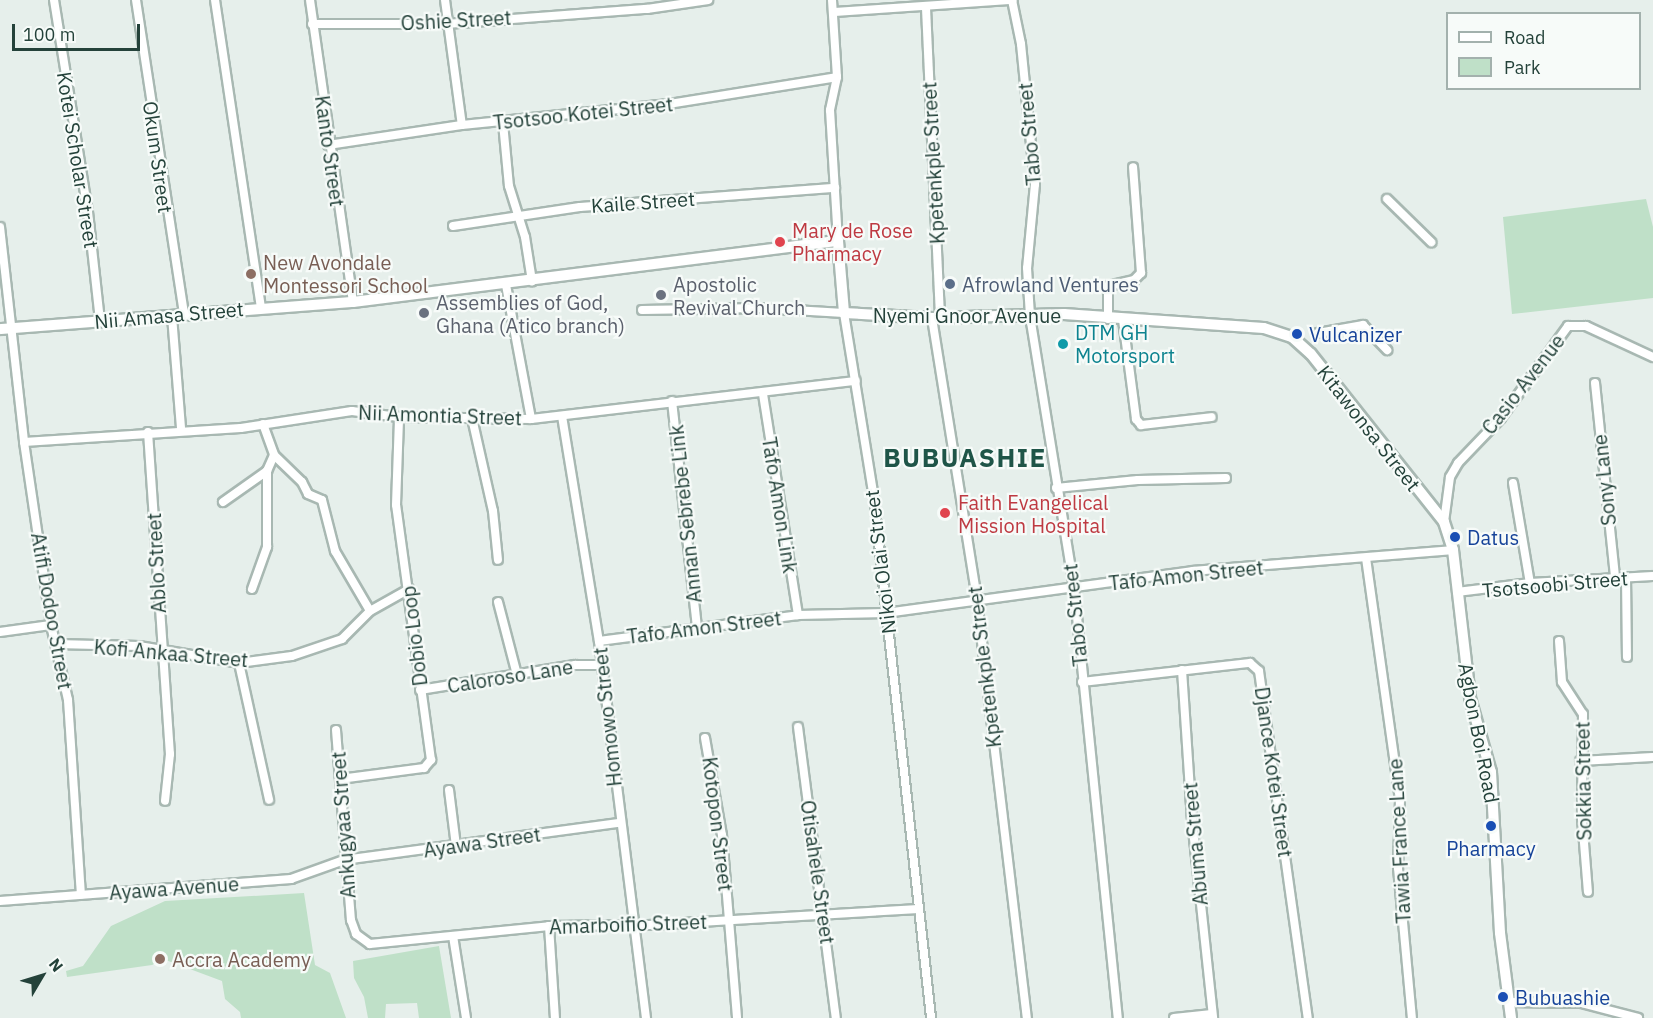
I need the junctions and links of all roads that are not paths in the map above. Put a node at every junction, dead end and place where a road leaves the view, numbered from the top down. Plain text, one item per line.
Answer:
1 (54, 0) edge
2 (136, 0) edge
3 (215, 0) edge
4 (310, 0) edge
5 (445, 0) edge
6 (708, 0) edge
7 (832, 0) edge
8 (1012, 0) edge
9 (926, 8) junction
10 (835, 12) junction
11 (312, 24) junction
12 (446, 24) junction
13 (837, 77) junction
14 (503, 123) junction
15 (462, 125) junction
16 (328, 145) junction
17 (1133, 167) dead end
18 (835, 188) junction
19 (1387, 199) dead end
20 (518, 217) junction
21 (453, 226) dead end
22 (0, 227) edge
23 (838, 241) junction
24 (1431, 242) dead end
25 (532, 281) junction
26 (506, 285) junction
27 (352, 302) junction
28 (261, 307) junction
29 (642, 310) dead end
30 (844, 313) junction
31 (178, 315) junction
32 (1030, 316) junction
33 (936, 318) junction
34 (1108, 319) junction
35 (100, 320) junction
36 (1123, 320) junction
37 (5, 329) edge
38 (1318, 333) dead end
39 (1292, 337) joint
40 (1387, 350) dead end
41 (1653, 357) edge
42 (856, 381) junction
43 (1595, 383) dead end
44 (763, 394) junction
45 (672, 401) junction
46 (562, 416) junction
47 (399, 417) junction
48 (1212, 417) dead end
49 (472, 418) junction
50 (531, 419) junction
51 (263, 424) junction
52 (181, 428) junction
53 (148, 432) junction
54 (24, 442) junction
55 (274, 455) junction
56 (267, 471) junction
57 (1226, 478) dead end
58 (1513, 483) dead end
59 (1056, 488) junction
60 (223, 502) dead end
61 (1444, 522) junction
62 (1452, 550) junction
63 (1366, 558) junction
64 (498, 560) dead end
65 (1653, 576) edge
66 (1626, 577) junction
67 (1615, 578) junction
68 (1530, 583) junction
69 (1074, 587) junction
70 (252, 589) dead end
71 (409, 589) junction
72 (1457, 592) junction
73 (977, 600) junction
74 (498, 602) dead end
75 (370, 611) junction
76 (886, 613) junction
77 (798, 615) junction
78 (51, 625) junction
79 (697, 626) junction
80 (0, 632) edge
81 (599, 641) junction
82 (1559, 641) dead end
83 (56, 644) junction
84 (160, 649) junction
85 (1627, 657) dead end
86 (238, 663) junction
87 (600, 665) junction
88 (1182, 670) junction
89 (517, 675) junction
90 (1082, 682) junction
91 (420, 690) junction
92 (798, 727) dead end
93 (336, 730) dead end
94 (705, 738) dead end
95 (1653, 757) edge
96 (1580, 761) junction
97 (340, 779) junction
98 (449, 790) dead end
99 (269, 800) dead end
100 (165, 801) dead end
101 (619, 823) junction
102 (456, 846) junction
103 (344, 860) junction
104 (1588, 892) dead end
105 (81, 895) junction
106 (0, 902) edge
107 (919, 909) junction
108 (824, 916) junction
109 (351, 920) joint
110 (730, 921) junction
111 (634, 925) junction
112 (549, 926) junction
113 (453, 936) junction
114 (1509, 1002) junction
115 (1605, 1008) junction
116 (1213, 1016) edge
117 (466, 1018) edge
118 (555, 1018) edge
119 (646, 1018) edge
120 (737, 1018) edge
121 (836, 1018) edge
122 (931, 1018) edge
123 (1027, 1018) edge
124 (1115, 1018) edge
125 (1174, 1018) edge
126 (1308, 1018) edge
127 (1412, 1018) edge
128 (1512, 1018) edge
129 (1605, 1018) edge
130 (1638, 1018) edge

1 - 35 street, Kotei Scholar Street
2 - 31 street, Okum Street
3 - 28 street
4 - 11 street, Kanto Street
5 - 12 street
6 - 12 street, Oshie Street
7 - 10 street, Nikoi Olai Street
8 - 9 street
8 - 32 street, Tabo Street
9 - 10 street
9 - 33 street, Kpetenkple Street
10 - 13 street, Nikoi Olai Street
11 - 12 street, Oshie Street
11 - 16 street, Kanto Street
12 - 15 street
13 - 14 street, Tsotsoo Kotei Street
13 - 18 street, Nikoi Olai Street
14 - 15 street, Tsotsoo Kotei Street
14 - 20 street
15 - 16 street, Tsotsoo Kotei Street
16 - 27 street, Kanto Street
17 - 34 street
18 - 20 street, Kaile Street
18 - 23 street, Nikoi Olai Street
19 - 24 street
20 - 21 street, Kaile Street
20 - 25 street
22 - 37 street, Atifi Dodoo Street
23 - 25 street, Nii Amasa Street
23 - 30 street, Nikoi Olai Street
25 - 26 street, Nii Amasa Street
26 - 27 street, Nii Amasa Street
26 - 50 street
27 - 28 street, Nii Amasa Street
28 - 31 street, Nii Amasa Street
29 - 30 street, Nyemi Gnoor Avenue
30 - 33 street, Nyemi Gnoor Avenue
30 - 42 street, Nikoi Olai Street
31 - 35 street, Nii Amasa Street
31 - 52 street, Okum Street
32 - 33 street, Nyemi Gnoor Avenue
32 - 34 street, Nyemi Gnoor Avenue
32 - 59 street, Tabo Street
33 - 73 street, Kpetenkple Street
34 - 36 street, Nyemi Gnoor Avenue
35 - 37 street, Nii Amasa Street
36 - 39 street, Nyemi Gnoor Avenue
36 - 48 street
37 - 54 street, Atifi Dodoo Street
38 - 40 street
39 - 61 street, Kitawonsa Street
41 - 61 street, Casio Avenue
42 - 44 street, Nii Amontia Street
42 - 76 street, Nikoi Olai Street
43 - 67 street, Sony Lane
44 - 45 street, Nii Amontia Street
44 - 77 street, Tafo Amon Link
45 - 46 street, Nii Amontia Street
45 - 79 street, Annan Sebrebe Link
46 - 50 street, Nii Amontia Street
46 - 81 street, Homowo Street
47 - 49 street, Nii Amontia Street
47 - 51 street, Nii Amontia Street
47 - 71 street, Dobio Loop
49 - 50 street, Nii Amontia Street
49 - 64 street
51 - 52 street, Nii Amontia Street
51 - 55 street
52 - 53 street, Nii Amontia Street
53 - 54 street, Nii Amontia Street
53 - 84 street, Ablo Street
54 - 78 street, Atifi Dodoo Street
55 - 56 street
55 - 75 street
56 - 60 street
56 - 70 street
57 - 59 street
58 - 68 street
59 - 69 street, Tabo Street
61 - 62 street, Agbon Boi Road
62 - 63 street, Tafo Amon Street
62 - 72 street, Agbon Boi Road
63 - 69 street, Tafo Amon Street
63 - 127 street, Tawia France Lane
65 - 66 street, Tsotsoobi Street
66 - 67 street, Tsotsoobi Street
66 - 85 street
67 - 68 street, Tsotsoobi Street
68 - 72 street, Tsotsoobi Street
69 - 73 street, Tafo Amon Street
69 - 90 street, Tabo Street
71 - 75 street, Kofi Ankaa Street
71 - 91 street, Dobio Loop
72 - 114 street, Agbon Boi Road
73 - 76 street, Tafo Amon Street
73 - 123 street, Kpetenkple Street
74 - 89 street
75 - 86 street, Kofi Ankaa Street
76 - 77 street, Tafo Amon Street
76 - 107 street, Nikoi Olai Street
77 - 79 street, Tafo Amon Street
78 - 80 street
78 - 83 street, Atifi Dodoo Street
79 - 81 street, Tafo Amon Street
81 - 87 street, Homowo Street
82 - 96 street, Sokkia Street
83 - 84 street, Kofi Ankaa Street
83 - 105 street, Atifi Dodoo Street
84 - 86 street, Kofi Ankaa Street
84 - 100 street, Ablo Street
86 - 99 street
87 - 89 street, Caloroso Lane
87 - 101 street, Homowo Street
88 - 90 street, Djance Kotei Street
88 - 116 street, Abuma Street
88 - 126 street, Djance Kotei Street
89 - 91 street, Caloroso Lane
90 - 124 street, Tabo Street
91 - 97 street, Dobio Loop
92 - 108 street, Otisahele Street
93 - 97 street, Ankugyaa Street
94 - 110 street, Kotopon Street
95 - 96 street
96 - 104 street, Sokkia Street
97 - 103 street, Ankugyaa Street
98 - 102 street
101 - 102 street, Ayawa Street
101 - 111 street, Homowo Street
102 - 103 street, Ayawa Street
103 - 105 street, Ayawa Avenue
103 - 109 street, Ankugyaa Street
105 - 106 street, Ayawa Avenue
107 - 108 street, Amarboifio Street
107 - 122 street, Nikoi Olai Street
108 - 110 street, Amarboifio Street
108 - 121 street, Otisahele Street
109 - 113 street, Amarboifio Street
110 - 111 street, Amarboifio Street
110 - 120 street, Kotopon Street
111 - 112 street, Amarboifio Street
111 - 119 street, Homowo Street
112 - 113 street, Amarboifio Street
112 - 118 street
113 - 117 street
114 - 115 street
114 - 128 street, Agbon Boi Road
115 - 129 street
115 - 130 street
116 - 125 street

